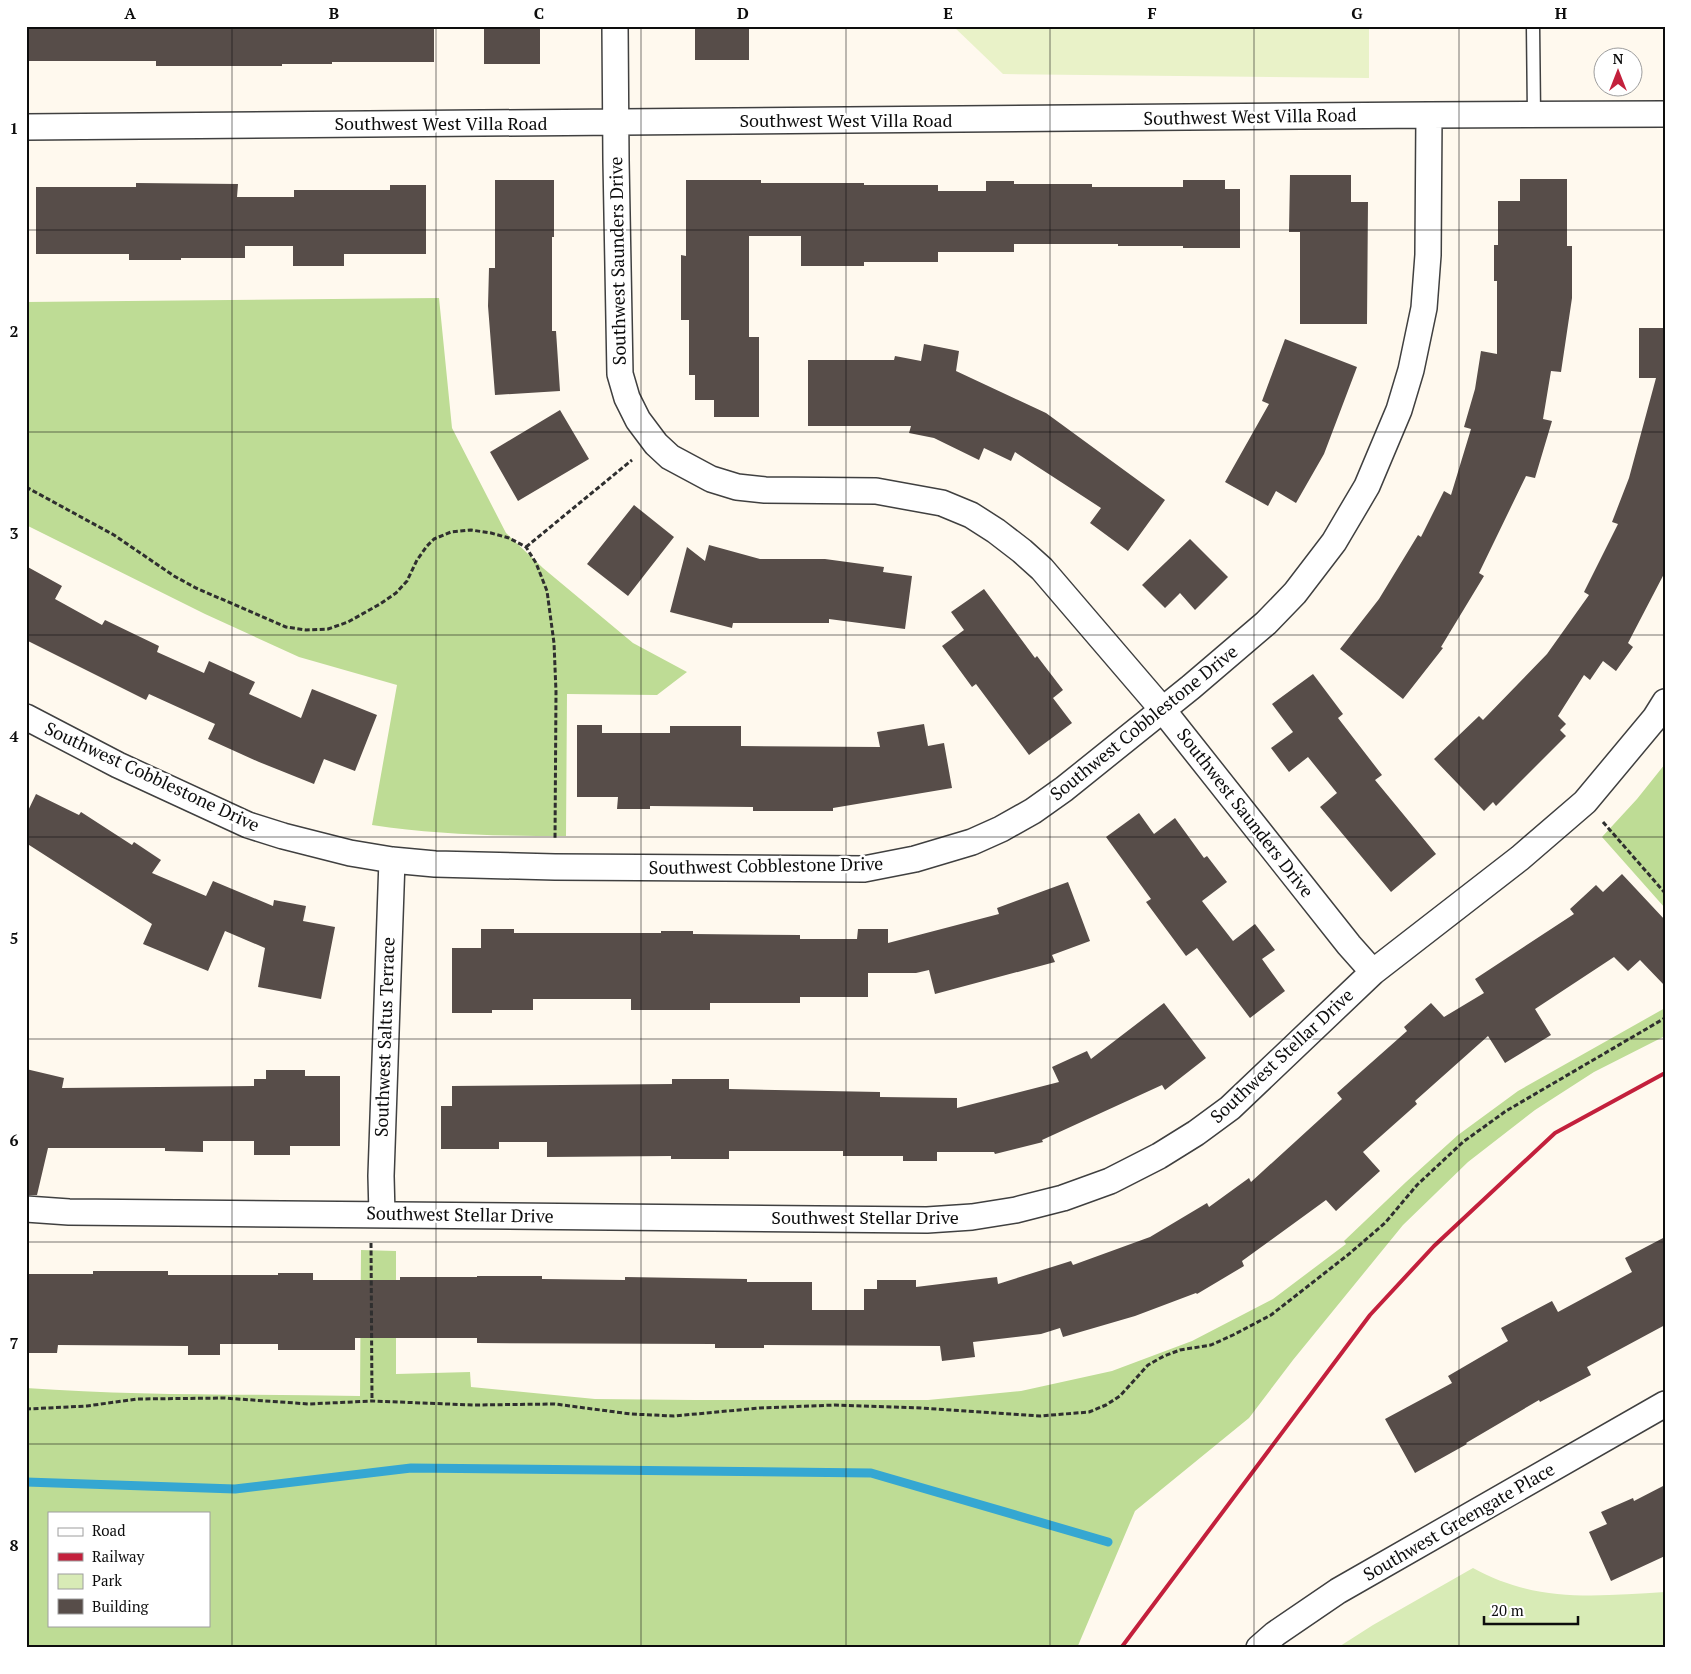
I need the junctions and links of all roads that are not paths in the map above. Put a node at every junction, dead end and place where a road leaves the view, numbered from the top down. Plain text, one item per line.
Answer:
1 (615, 26) edge
2 (1533, 26) edge
3 (1665, 114) edge
4 (1429, 115) junction
5 (1534, 115) junction
6 (615, 123) junction
7 (26, 127) edge
8 (1665, 702) edge
9 (1162, 709) junction
10 (26, 717) edge
11 (392, 860) junction
12 (1373, 972) junction
13 (26, 1209) edge
14 (377, 1214) junction
15 (1665, 1404) edge
16 (1259, 1648) edge

1 - 6 street, Southwest Saunders Drive
2 - 5 lane
3 - 5 street, Southwest West Villa Road
4 - 5 street, Southwest West Villa Road
4 - 6 street, Southwest West Villa Road
4 - 9 street, Southwest Cobblestone Drive
6 - 7 street, Southwest West Villa Road
6 - 9 street, Southwest Saunders Drive
8 - 12 street, Southwest Stellar Drive
9 - 11 street, Southwest Cobblestone Drive
9 - 12 street, Southwest Saunders Drive
10 - 11 street, Southwest Cobblestone Drive
11 - 14 street, Southwest Saltus Terrace
12 - 14 street, Southwest Stellar Drive
13 - 14 street, Southwest Stellar Drive
15 - 16 street, Southwest Greengate Place

